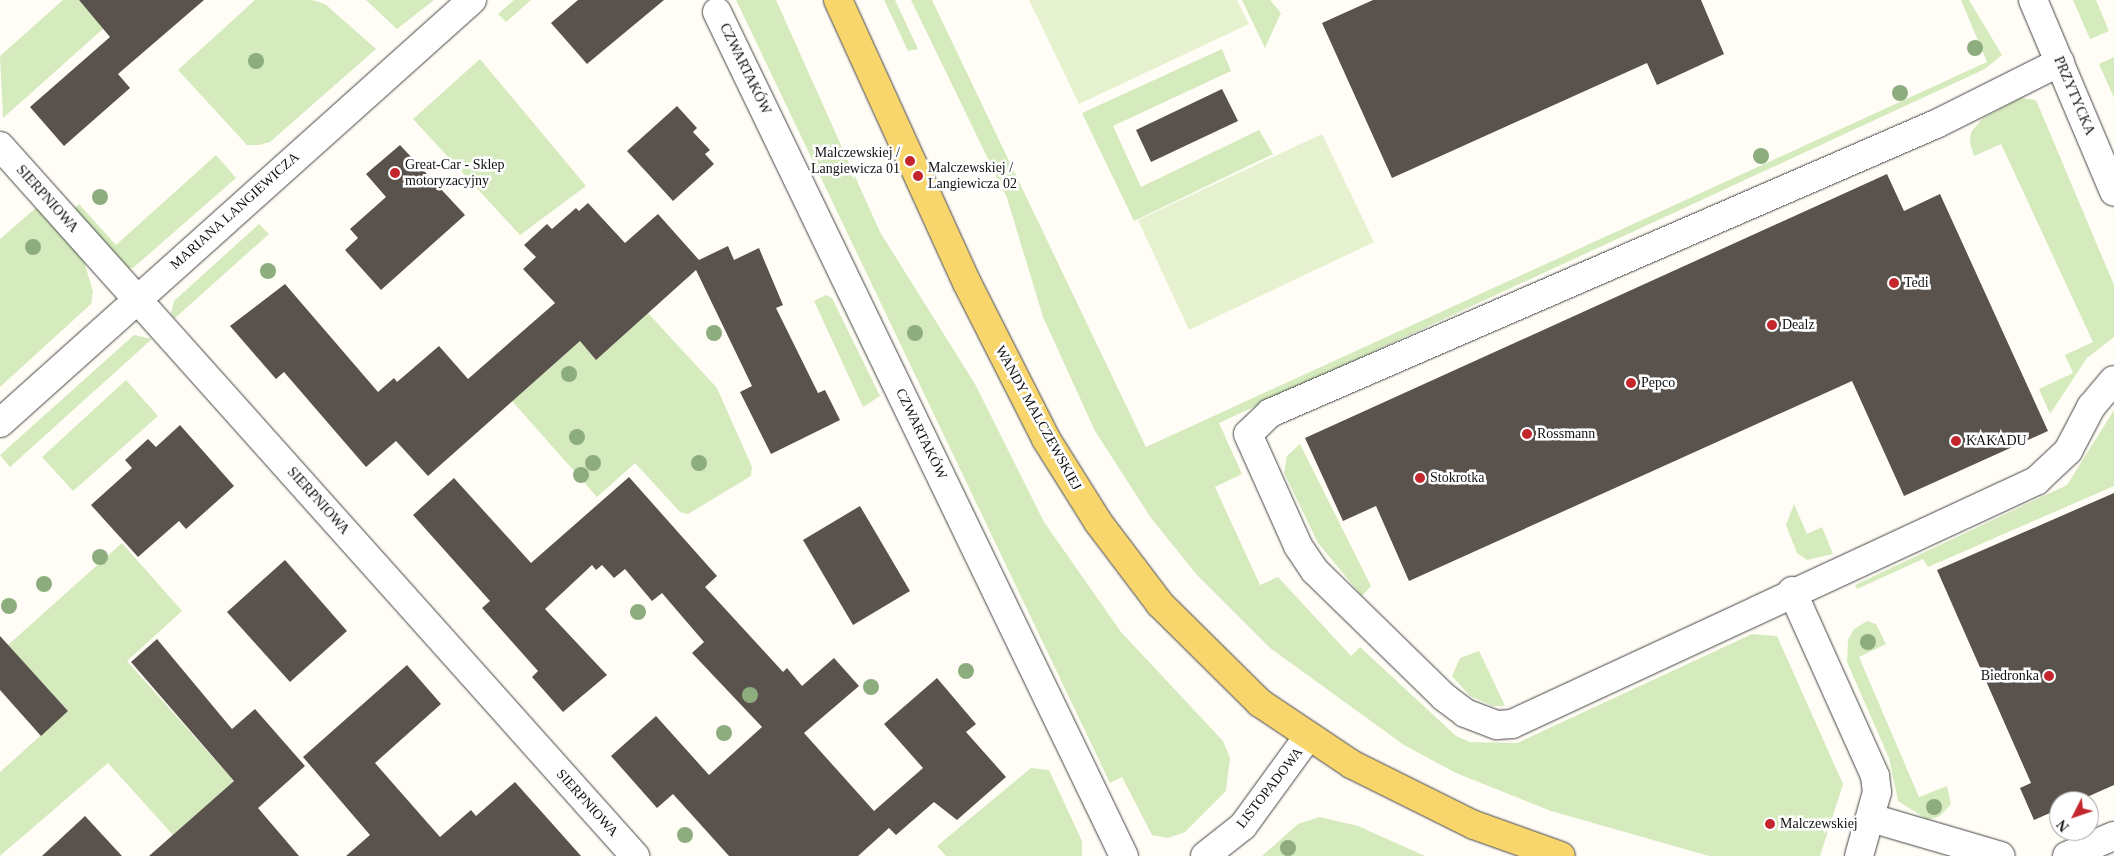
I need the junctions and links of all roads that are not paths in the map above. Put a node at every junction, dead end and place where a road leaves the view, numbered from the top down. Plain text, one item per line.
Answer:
1 (472, 0) edge
2 (838, 0) edge
3 (2033, 0) edge
4 (717, 12) dead end
5 (2060, 62) junction
6 (0, 146) edge
7 (2114, 192) edge
8 (137, 299) junction
9 (2114, 380) edge
10 (0, 423) edge
11 (1792, 591) junction
12 (1308, 737) junction
13 (1871, 818) junction
14 (2114, 836) edge
15 (635, 856) edge
16 (1124, 856) edge
17 (1205, 856) edge
18 (1561, 856) edge
19 (1859, 856) edge
20 (2001, 856) edge
21 (2068, 856) edge

1 - 8 street, MARIANA LANGIEWICZA
2 - 12 main road, WANDY MALCZEWSKIEJ
3 - 5 street, PRZYTYCKA
4 - 16 street, CZWARTAKÓW
5 - 7 street, PRZYTYCKA
5 - 11 street
6 - 8 street, SIERPNIOWA
8 - 10 street, MARIANA LANGIEWICZA
8 - 15 street, SIERPNIOWA
9 - 11 street
11 - 13 street
12 - 17 street, LISTOPADOWA
12 - 18 main road, WANDY MALCZEWSKIEJ
13 - 19 street
13 - 20 street
14 - 21 street

